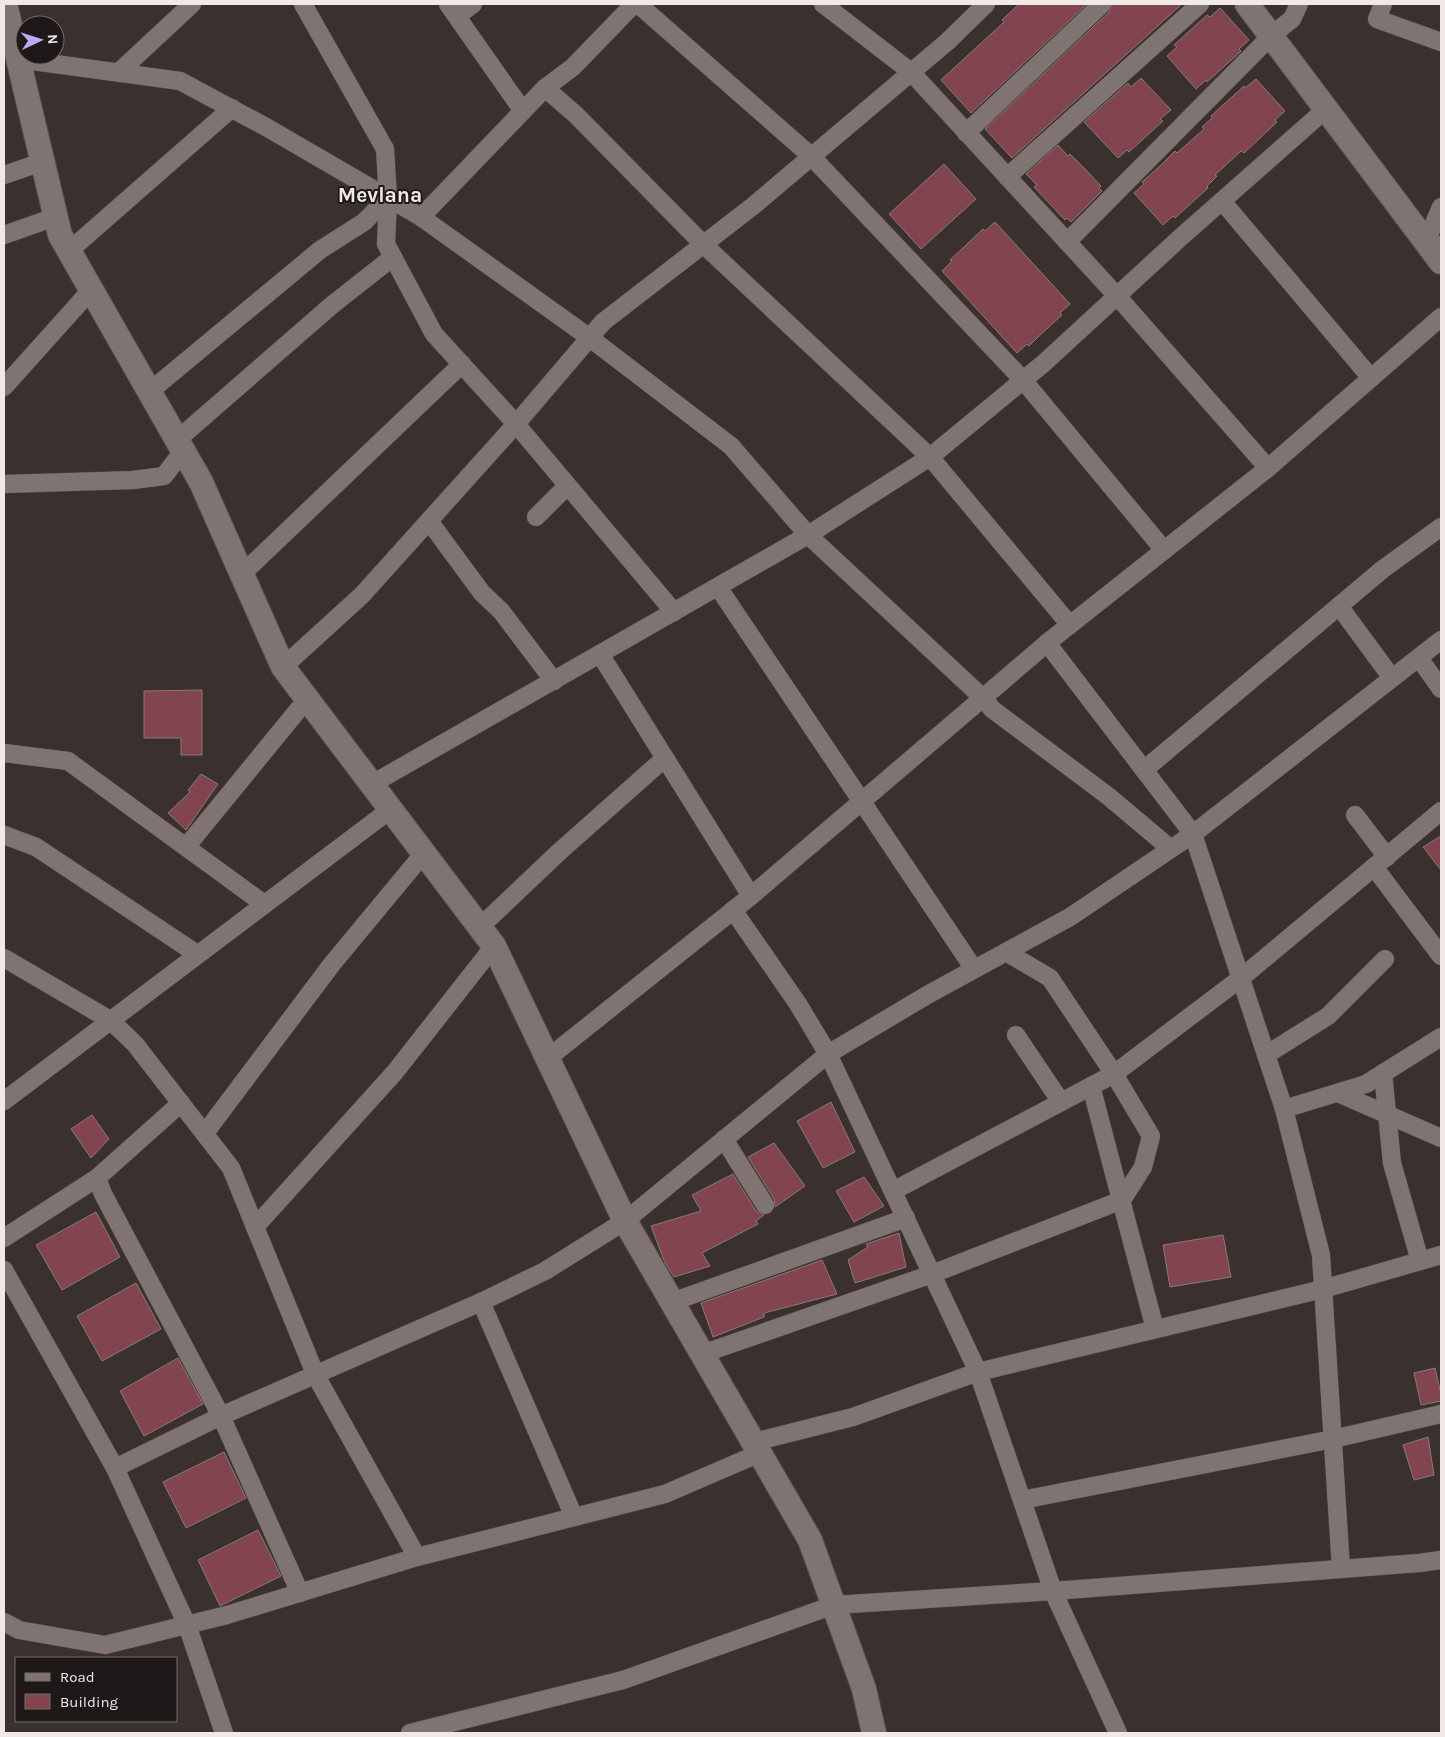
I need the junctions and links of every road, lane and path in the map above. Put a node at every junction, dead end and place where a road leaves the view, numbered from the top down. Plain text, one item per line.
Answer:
1 (5, 4) edge
2 (192, 4) edge
3 (473, 4) edge
4 (636, 4) edge
5 (823, 4) edge
6 (986, 4) edge
7 (1102, 4) edge
8 (1200, 4) edge
9 (1248, 4) edge
10 (1298, 4) edge
11 (1383, 4) edge
12 (310, 8) edge
13 (453, 10) edge
14 (1272, 35) junction
15 (1441, 42) edge
16 (15, 46) edge
17 (19, 65) edge
18 (65, 65) edge
19 (119, 72) junction
20 (911, 72) junction
21 (545, 88) junction
22 (232, 108) junction
23 (1326, 109) junction
24 (523, 111) junction
25 (966, 133) junction
26 (811, 156) junction
27 (42, 162) junction
28 (4, 175) edge
29 (1007, 176) junction
30 (388, 198) junction
31 (1222, 201) junction
32 (1441, 207) edge
33 (55, 217) junction
34 (422, 217) junction
35 (4, 236) edge
36 (1067, 242) junction
37 (703, 244) junction
38 (1434, 244) edge
39 (69, 251) junction
40 (392, 257) junction
41 (1441, 262) edge
42 (91, 290) junction
43 (1117, 296) junction
44 (1441, 317) edge
45 (590, 338) junction
46 (462, 364) junction
47 (1371, 378) junction
48 (1023, 380) junction
49 (4, 387) edge
50 (149, 392) junction
51 (516, 424) junction
52 (180, 446) junction
53 (930, 457) junction
54 (1268, 468) junction
55 (4, 484) edge
56 (567, 486) junction
57 (536, 517) dead end
58 (428, 521) junction
59 (1441, 527) edge
60 (808, 535) junction
61 (1164, 550) junction
62 (241, 574) junction
63 (718, 587) junction
64 (1340, 606) junction
65 (674, 612) junction
66 (1070, 625) junction
67 (1441, 640) edge
68 (1047, 643) junction
69 (600, 654) junction
70 (1419, 658) junction
71 (283, 667) junction
72 (1392, 678) junction
73 (554, 681) junction
74 (1441, 688) edge
75 (983, 698) junction
76 (307, 699) junction
77 (4, 753) edge
78 (665, 758) junction
79 (1144, 770) junction
80 (372, 784) junction
81 (862, 801) junction
82 (391, 809) junction
83 (1441, 811) edge
84 (1355, 815) dead end
85 (1193, 834) junction
86 (4, 835) edge
87 (186, 847) junction
88 (1171, 849) junction
89 (424, 853) junction
90 (1380, 862) junction
91 (751, 896) junction
92 (264, 904) junction
93 (733, 910) junction
94 (480, 927) junction
95 (494, 946) junction
96 (1006, 952) junction
97 (197, 954) junction
98 (1441, 956) edge
99 (4, 958) edge
100 (1385, 959) dead end
101 (974, 969) junction
102 (1241, 978) junction
103 (110, 1020) junction
104 (1016, 1035) dead end
105 (1441, 1037) edge
106 (828, 1054) junction
107 (1266, 1055) junction
108 (548, 1058) junction
109 (1383, 1073) junction
110 (1114, 1074) junction
111 (1091, 1086) junction
112 (8, 1091) edge
113 (1338, 1093) junction
114 (1061, 1102) junction
115 (182, 1104) junction
116 (1284, 1109) junction
117 (1388, 1114) junction
118 (205, 1133) junction
119 (1441, 1138) edge
120 (724, 1140) junction
121 (97, 1178) junction
122 (893, 1191) junction
123 (1122, 1200) junction
124 (765, 1205) dead end
125 (906, 1218) junction
126 (625, 1221) junction
127 (255, 1227) junction
128 (4, 1238) edge
129 (1441, 1255) edge
130 (1420, 1261) junction
131 (4, 1270) edge
132 (932, 1274) junction
133 (1323, 1289) junction
134 (481, 1302) junction
135 (672, 1302) junction
136 (1155, 1330) junction
137 (702, 1354) junction
138 (978, 1372) junction
139 (316, 1376) junction
140 (1441, 1414) edge
141 (221, 1416) junction
142 (1333, 1439) junction
143 (757, 1448) junction
144 (115, 1468) junction
145 (1022, 1500) junction
146 (574, 1517) junction
147 (417, 1557) junction
148 (1441, 1560) edge
149 (1341, 1569) junction
150 (1053, 1591) junction
151 (300, 1593) junction
152 (834, 1605) junction
153 (4, 1622) edge
154 (187, 1625) junction
155 (224, 1733) edge
156 (410, 1733) edge
157 (874, 1733) edge
158 (1118, 1733) edge

1 - 16 street
2 - 19 street
3 - 13 street
4 - 21 street
4 - 26 street
5 - 20 street
6 - 20 street
7 - 25 street
8 - 29 street
9 - 14 street
10 - 14 street
11 - 15 street
12 - 30 street
13 - 24 street
14 - 23 street
14 - 36 street
17 - 27 street
18 - 19 street
19 - 22 street
20 - 25 street
20 - 26 street
21 - 24 street
21 - 37 street
22 - 30 street
22 - 39 street
23 - 31 street
23 - 38 street
24 - 34 street
25 - 29 street
26 - 37 street
26 - 48 street
27 - 28 street
27 - 33 street
29 - 36 street
30 - 34 street
30 - 40 street
30 - 50 street
31 - 43 street
31 - 47 street
32 - 38 street
33 - 35 street
33 - 39 street
34 - 45 street
36 - 43 street
37 - 45 street
37 - 53 street
38 - 41 street
39 - 42 street
40 - 46 street
40 - 52 street
42 - 49 street
42 - 50 street
43 - 48 street
43 - 54 street
44 - 47 street
45 - 51 street
45 - 60 street
46 - 51 street
46 - 62 street
47 - 54 street
48 - 53 street
48 - 61 street
50 - 52 street
51 - 56 street
51 - 58 street
52 - 55 street
52 - 62 street
53 - 60 street
53 - 66 street
54 - 61 street
56 - 57 street
56 - 65 street
58 - 71 street
58 - 73 street
59 - 64 street
60 - 63 street
60 - 75 street
61 - 66 street
62 - 71 street
63 - 65 street
63 - 81 street
64 - 72 street
64 - 79 street
65 - 69 street
66 - 68 street
67 - 70 street
68 - 75 street
68 - 79 street
69 - 73 street
69 - 78 street
70 - 72 street
70 - 74 street
71 - 76 street
72 - 85 street
73 - 80 street
75 - 81 street
75 - 88 street
76 - 80 street
76 - 87 street
77 - 87 street
78 - 91 street
78 - 94 street
79 - 85 street
80 - 82 street
81 - 91 street
81 - 101 street
82 - 89 street
82 - 92 street
83 - 90 street
84 - 90 street
85 - 88 street
85 - 102 street
86 - 97 street
87 - 92 street
88 - 96 street
89 - 94 street
89 - 118 street
90 - 98 street
90 - 102 street
91 - 93 street
92 - 97 street
93 - 106 street
93 - 108 street
94 - 95 street
95 - 108 street
95 - 127 street
96 - 101 street
96 - 110 street
97 - 103 street
99 - 103 street
100 - 107 street
101 - 106 street
102 - 107 street
102 - 110 street
103 - 112 street
103 - 115 street
104 - 114 street
105 - 109 street
106 - 120 street
106 - 122 street
107 - 116 street
108 - 126 street
109 - 113 street
109 - 117 street
110 - 111 street
110 - 123 street
111 - 114 street
111 - 123 street
113 - 116 street
113 - 117 street
114 - 122 street
115 - 118 street
115 - 121 street
116 - 133 street
117 - 119 street
117 - 130 street
118 - 127 street
120 - 124 street
120 - 126 street
121 - 128 street
121 - 141 street
122 - 125 street
123 - 132 street
123 - 136 street
125 - 132 street
125 - 135 street
126 - 134 street
126 - 135 street
127 - 139 street
129 - 130 street
130 - 133 street
131 - 144 street
132 - 137 street
132 - 138 street
133 - 136 street
133 - 142 street
134 - 139 street
134 - 146 street
135 - 137 street
136 - 138 street
137 - 143 street
138 - 143 street
138 - 145 street
139 - 141 street
139 - 147 street
140 - 142 street
141 - 144 street
141 - 151 street
142 - 145 street
142 - 149 street
143 - 146 street
143 - 152 street
144 - 154 street
145 - 150 street
146 - 147 street
147 - 151 street
148 - 149 street
149 - 150 street
150 - 152 street
150 - 158 street
151 - 154 street
152 - 156 street
152 - 157 street
153 - 154 street
154 - 155 street

